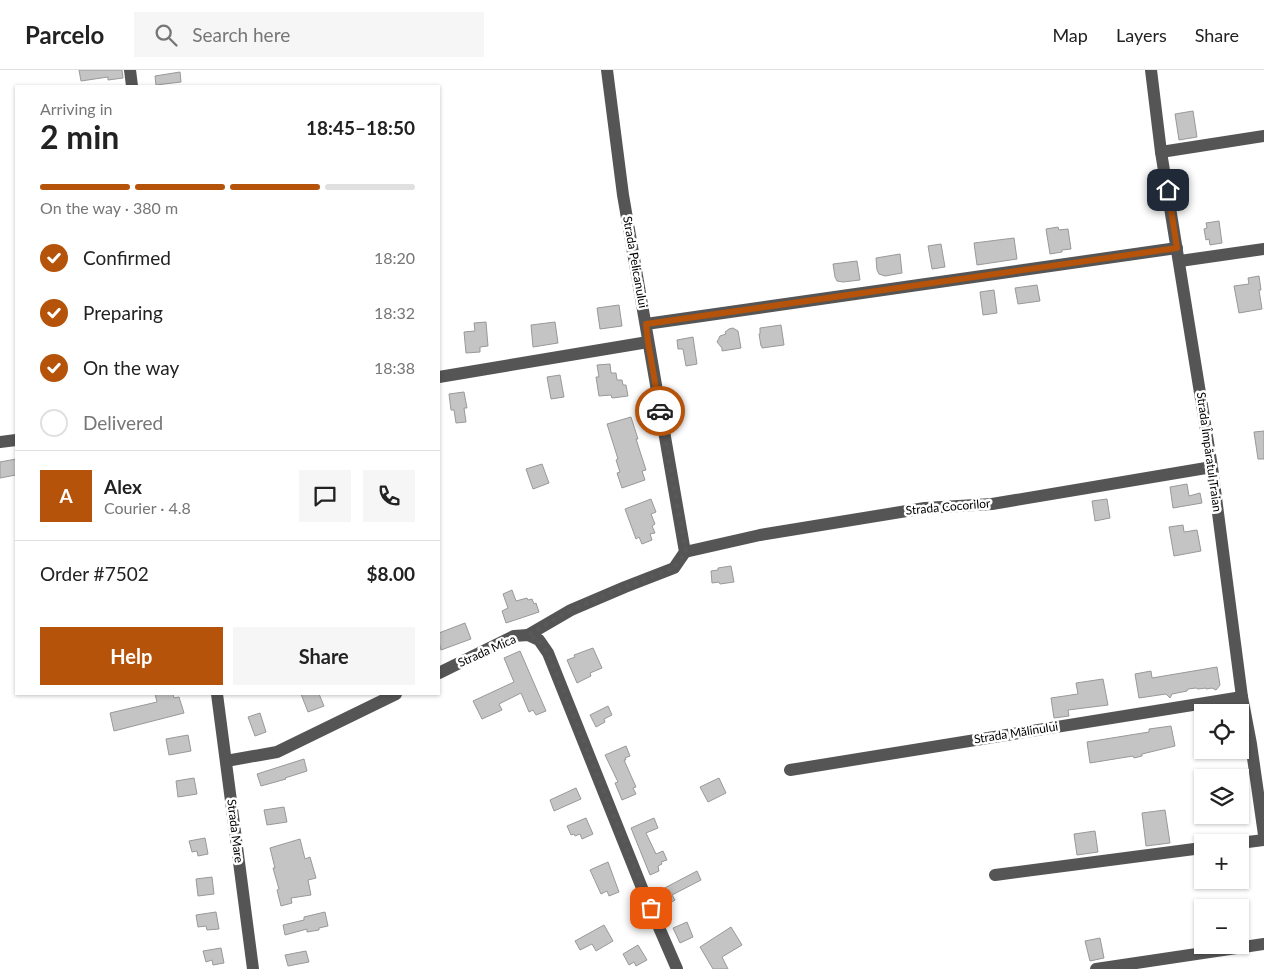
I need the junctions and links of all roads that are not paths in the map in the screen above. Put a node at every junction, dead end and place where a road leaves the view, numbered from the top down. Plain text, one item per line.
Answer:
1 (130, 70) edge
2 (607, 70) edge
3 (1151, 70) edge
4 (132, 85) edge
5 (1264, 136) edge
6 (1162, 152) junction
7 (1177, 248) junction
8 (1264, 249) edge
9 (1180, 261) junction
10 (646, 324) junction
11 (648, 342) junction
12 (440, 377) edge
13 (15, 440) edge
14 (0, 442) edge
15 (1212, 467) junction
16 (686, 552) junction
17 (528, 635) junction
18 (440, 673) edge
19 (217, 695) edge
20 (394, 695) edge
21 (1242, 696) junction
22 (1258, 743) edge
23 (226, 761) junction
24 (790, 770) dead end
25 (1264, 835) edge
26 (1264, 840) edge
27 (1249, 842) edge
28 (1194, 849) edge
29 (995, 874) dead end
30 (1264, 944) edge
31 (252, 969) edge
32 (677, 969) edge
33 (1096, 969) edge

1 - 4 street
2 - 10 street, Strada Pelicanului
3 - 6 street, Strada Împăratul Traian
5 - 6 street
6 - 7 street, Strada Împăratul Traian
7 - 9 street, Strada Împăratul Traian
7 - 10 street
8 - 9 street
9 - 15 street, Strada Împăratul Traian
10 - 11 street, Strada Pelicanului
11 - 12 street
11 - 16 street, Strada Pelicanului
13 - 14 street
15 - 16 street, Strada Cocorilor
15 - 21 street, Strada Împăratul Traian
16 - 17 street
17 - 18 street, Strada Mica
17 - 32 street, Strada Mica
19 - 23 street, Strada Mare
20 - 23 street
21 - 22 street, Strada Împăratul Traian
21 - 24 street, Strada Mălinului
22 - 25 street, Strada Împăratul Traian
23 - 31 street, Strada Mare
26 - 27 street
28 - 29 street
30 - 33 street

